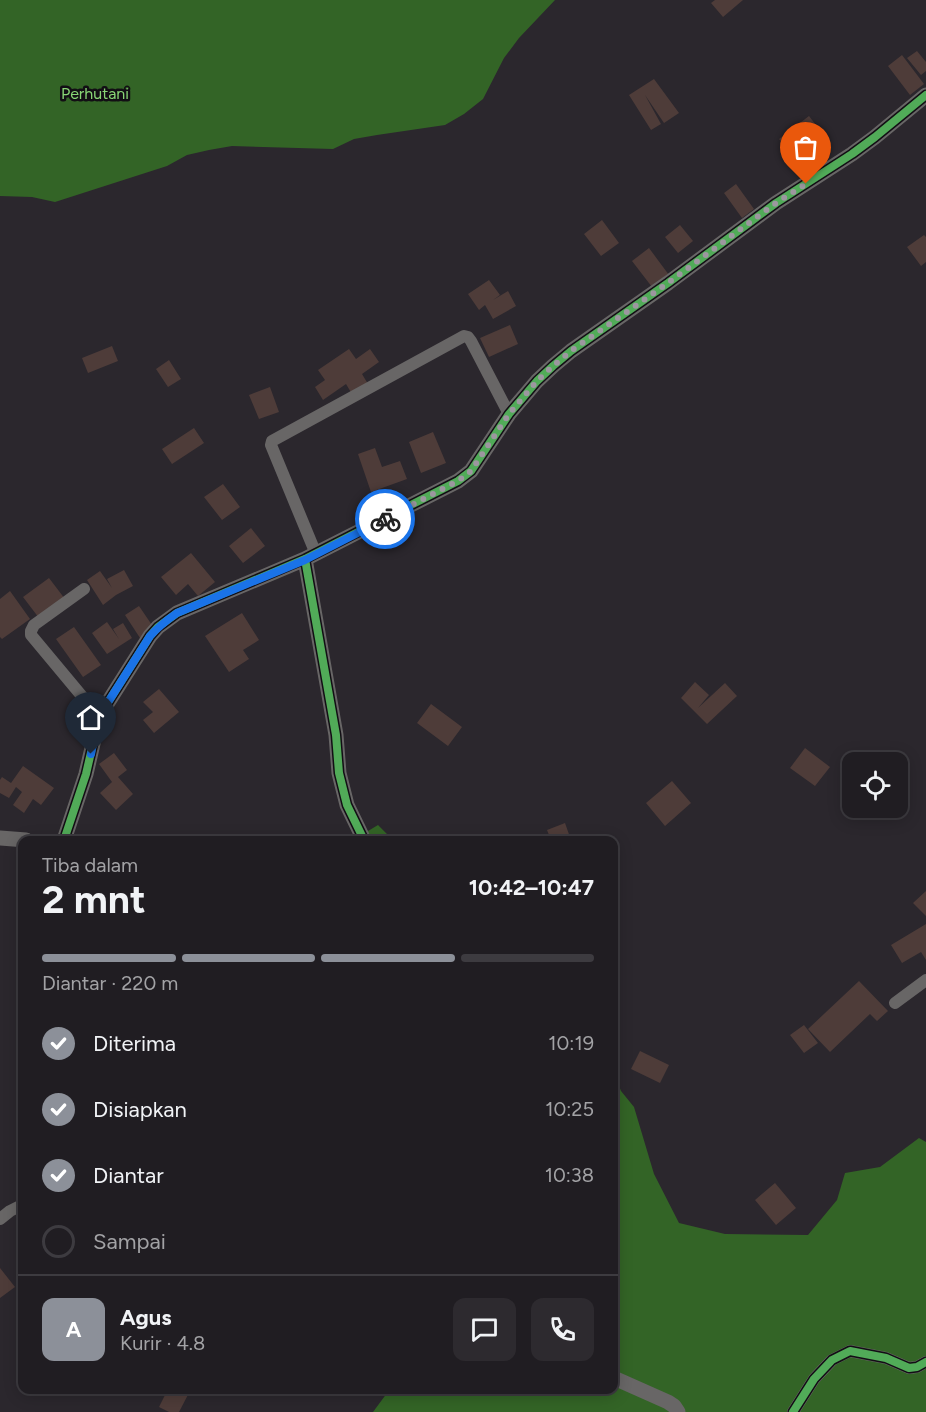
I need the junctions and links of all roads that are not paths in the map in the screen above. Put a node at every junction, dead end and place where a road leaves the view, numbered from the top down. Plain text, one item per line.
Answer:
1 (926, 95) edge
2 (509, 414) junction
3 (310, 557) junction
4 (84, 589) dead end
5 (101, 719) junction
6 (65, 836) edge
7 (362, 836) edge
8 (0, 838) edge
9 (18, 839) edge
10 (926, 980) edge
11 (895, 1003) dead end
12 (18, 1207) edge
13 (0, 1219) edge
14 (926, 1362) edge
15 (618, 1380) edge
16 (678, 1412) edge
17 (793, 1412) edge

1 - 2 street
2 - 3 street
2 - 3 street
3 - 5 street
3 - 7 street
4 - 5 street
5 - 6 street
8 - 9 street
10 - 11 street
12 - 13 street
14 - 17 street
15 - 16 street

